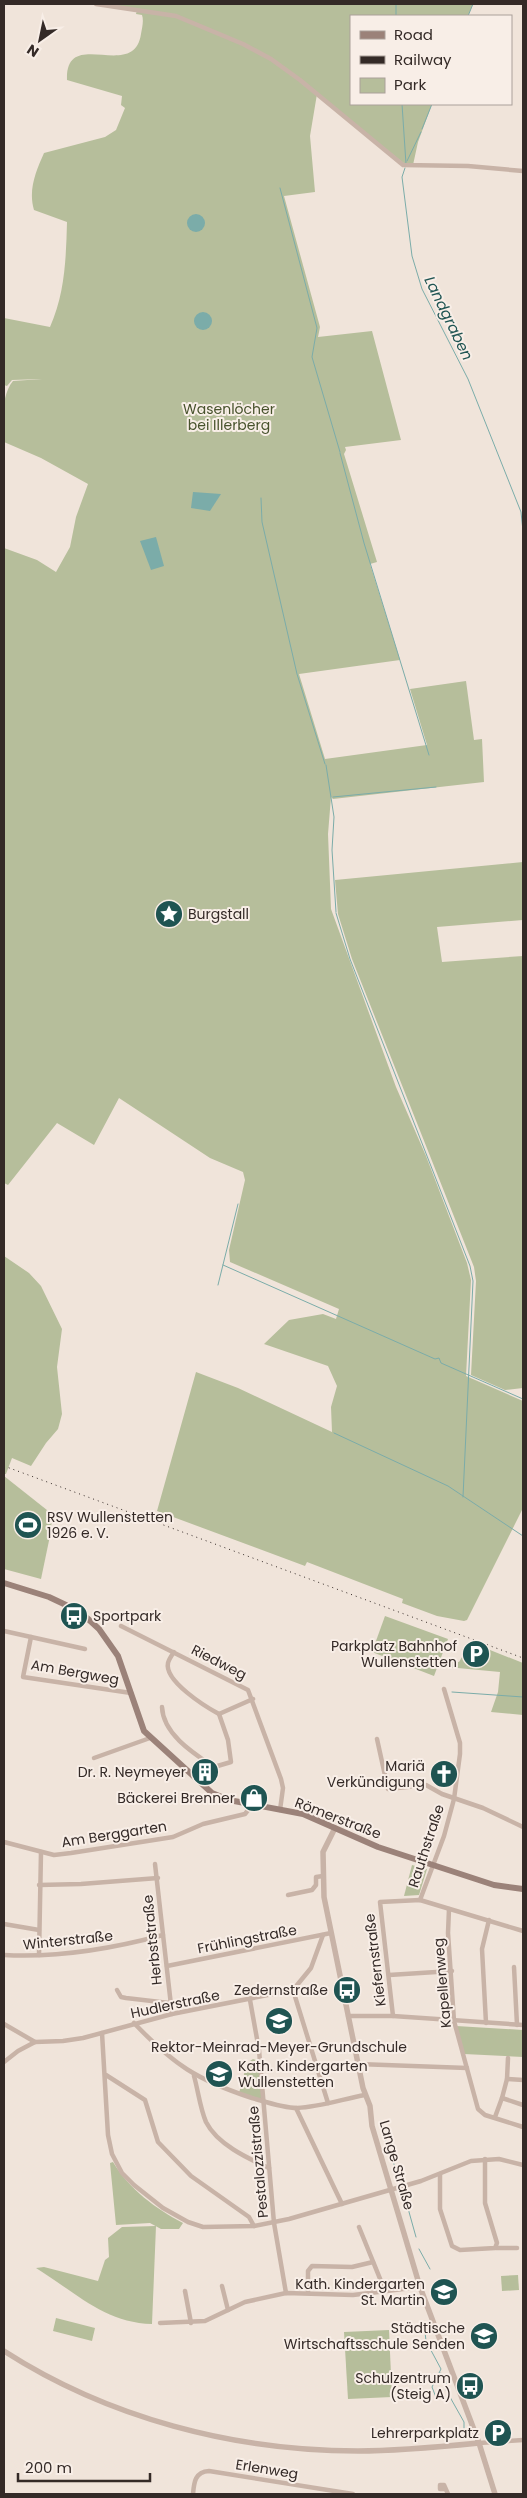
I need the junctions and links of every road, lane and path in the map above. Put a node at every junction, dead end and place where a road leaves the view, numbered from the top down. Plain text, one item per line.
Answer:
1 (96, 4) edge
2 (523, 171) edge
3 (4, 1583) edge
4 (121, 1626) dead end
5 (4, 1631) edge
6 (31, 1637) junction
7 (85, 1649) dead end
8 (174, 1652) junction
9 (444, 1689) dead end
10 (131, 1693) junction
11 (253, 1699) junction
12 (162, 1707) dead end
13 (219, 1714) junction
14 (150, 1738) junction
15 (377, 1739) dead end
16 (94, 1758) dead end
17 (454, 1798) junction
18 (252, 1805) junction
19 (280, 1810) junction
20 (523, 1827) edge
21 (335, 1828) junction
22 (4, 1842) edge
23 (41, 1852) junction
24 (155, 1864) dead end
25 (434, 1865) junction
26 (323, 1876) junction
27 (158, 1878) junction
28 (39, 1884) junction
29 (523, 1889) edge
30 (288, 1895) dead end
31 (420, 1900) junction
32 (449, 1909) junction
33 (489, 1920) junction
34 (4, 1924) edge
35 (39, 1930) junction
36 (523, 1932) edge
37 (331, 1933) junction
38 (163, 1935) junction
39 (323, 1935) junction
40 (4, 1955) edge
41 (40, 1955) junction
42 (167, 1966) junction
43 (514, 1967) dead end
44 (452, 1971) junction
45 (389, 1975) junction
46 (117, 1990) dead end
47 (293, 1990) junction
48 (250, 2000) junction
49 (170, 2003) junction
50 (172, 2014) junction
51 (348, 2016) junction
52 (393, 2016) junction
53 (454, 2021) junction
54 (134, 2023) junction
55 (486, 2023) junction
56 (4, 2024) edge
57 (517, 2025) junction
58 (523, 2025) edge
59 (102, 2033) junction
60 (35, 2042) junction
61 (508, 2058) dead end
62 (4, 2062) edge
63 (358, 2064) junction
64 (467, 2068) junction
65 (106, 2075) junction
66 (194, 2076) junction
67 (507, 2079) junction
68 (523, 2080) edge
69 (366, 2095) junction
70 (502, 2098) junction
71 (263, 2101) junction
72 (328, 2103) junction
73 (523, 2105) edge
74 (296, 2108) junction
75 (495, 2117) junction
76 (523, 2126) edge
77 (485, 2159) junction
78 (523, 2165) edge
79 (269, 2168) junction
80 (440, 2174) junction
81 (391, 2190) junction
82 (342, 2204) junction
83 (274, 2223) junction
84 (254, 2226) junction
85 (359, 2227) dead end
86 (494, 2248) junction
87 (517, 2248) dead end
88 (373, 2262) junction
89 (222, 2286) dead end
90 (420, 2287) junction
91 (185, 2291) dead end
92 (385, 2291) junction
93 (286, 2292) junction
94 (308, 2292) junction
95 (228, 2310) junction
96 (191, 2323) junction
97 (160, 2324) dead end
98 (4, 2351) edge
99 (523, 2440) edge
100 (479, 2443) junction
101 (444, 2489) dead end
102 (193, 2494) edge
103 (353, 2494) edge
104 (448, 2494) edge
105 (495, 2494) edge

1 - 2 street
3 - 10 main road, Römerstraße
4 - 8 street, Riedweg
5 - 6 street
6 - 7 street
6 - 10 street, Am Bergweg
8 - 11 street, Riedweg
8 - 13 street
9 - 17 street, Rauthstraße
10 - 14 main road, Römerstraße
11 - 13 street
11 - 19 street, Riedweg
12 - 13 street
14 - 16 street
14 - 18 main road, Römerstraße
15 - 17 street
17 - 20 street
17 - 25 street, Rauthstraße
18 - 19 main road, Römerstraße
18 - 23 street, Am Berggarten
19 - 21 main road, Römerstraße
21 - 25 main road, Römerstraße
21 - 26 street, Lange Straße
22 - 23 street, Am Berggarten
23 - 28 street
24 - 27 street, Herbststraße
25 - 29 main road, Römerstraße
25 - 31 street, Rauthstraße
26 - 30 street
26 - 37 street, Lange Straße
27 - 28 street
27 - 38 street, Herbststraße
28 - 35 street
31 - 32 street
31 - 45 street, Kiefernstraße
32 - 33 street
32 - 44 street, Kapellenweg
33 - 36 street
33 - 55 street
34 - 35 street
35 - 41 street
37 - 39 street, Frühlingstraße
37 - 51 street, Lange Straße
38 - 41 street, Winterstraße
38 - 42 street, Herbststraße
39 - 42 street, Frühlingstraße
39 - 47 street
40 - 41 street, Winterstraße
42 - 49 street, Herbststraße
43 - 57 street
44 - 45 street
44 - 53 street, Kapellenweg
45 - 52 street, Kiefernstraße
46 - 49 street
47 - 48 street, Hudlerstraße
47 - 72 street
48 - 50 street, Hudlerstraße
48 - 71 street, Pestalozzistraße
49 - 50 street, Herbststraße
50 - 54 street, Hudlerstraße
51 - 52 street
51 - 63 street, Lange Straße
52 - 53 street
53 - 55 street
53 - 64 street, Kapellenweg
54 - 59 street, Hudlerstraße
54 - 66 street
55 - 57 street
56 - 60 street
57 - 58 street
59 - 60 street, Hudlerstraße
59 - 65 street
60 - 62 street
61 - 67 street
63 - 64 street
63 - 69 street, Lange Straße
64 - 75 street, Kapellenweg
65 - 84 street
65 - 84 street
66 - 71 street
66 - 79 street
67 - 68 street
67 - 70 street
69 - 72 street
69 - 81 street, Lange Straße
70 - 73 street
70 - 75 street
71 - 74 street
71 - 79 street, Pestalozzistraße
72 - 74 street
74 - 82 street
75 - 76 street
77 - 78 street
77 - 80 street
77 - 86 street
79 - 83 street, Pestalozzistraße
80 - 81 street
80 - 86 street
81 - 82 street
81 - 90 street, Lange Straße
82 - 83 street
83 - 84 street
83 - 93 street, Pestalozzistraße
85 - 88 street
86 - 87 street
88 - 92 street
88 - 94 street
89 - 95 street
90 - 92 street
90 - 100 street, Lange Straße
91 - 96 street
92 - 94 street
93 - 94 street
93 - 95 street
95 - 96 street
96 - 97 street
98 - 100 street
99 - 100 street
100 - 105 street, Lange Straße
101 - 104 street
102 - 103 street, Erlenweg

